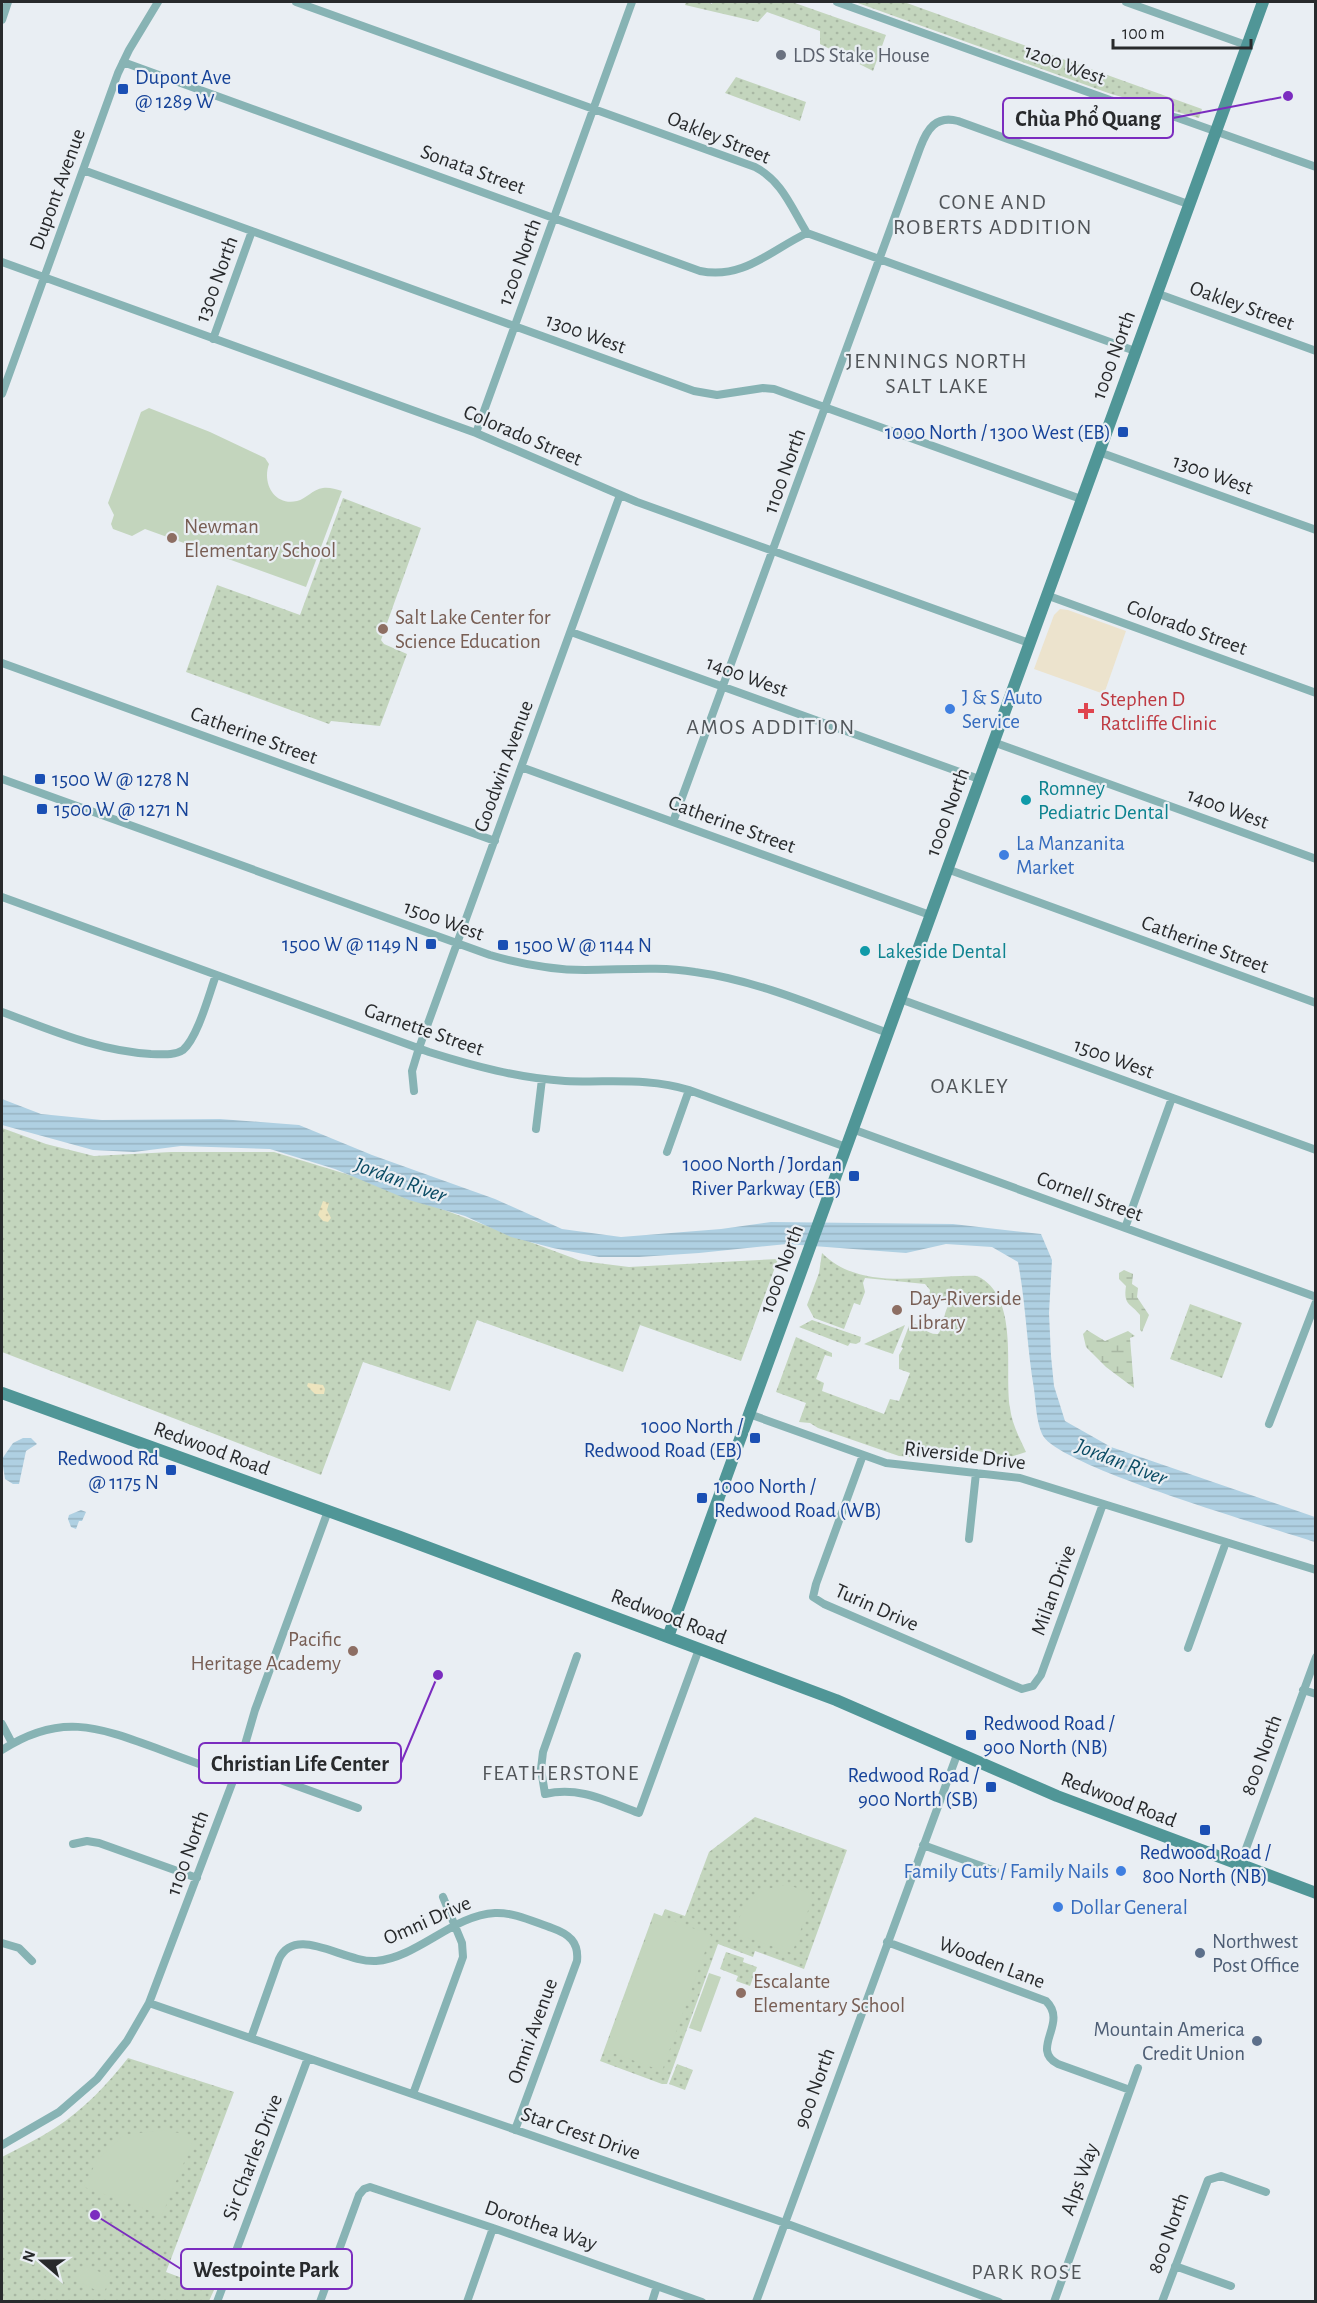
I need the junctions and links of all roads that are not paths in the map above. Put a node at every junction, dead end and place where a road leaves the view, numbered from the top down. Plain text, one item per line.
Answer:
1 (8, 2) edge
2 (158, 2) edge
3 (296, 2) edge
4 (632, 2) edge
5 (837, 2) edge
6 (1126, 2) edge
7 (1263, 2) edge
8 (2, 20) edge
9 (1246, 45) junction
10 (123, 62) junction
11 (593, 109) junction
12 (1215, 131) junction
13 (1316, 167) edge
14 (83, 170) junction
15 (1188, 204) junction
16 (554, 218) junction
17 (252, 231) junction
18 (807, 233) junction
19 (880, 259) junction
20 (2, 262) edge
21 (44, 278) junction
22 (1156, 293) junction
23 (514, 326) junction
24 (213, 339) junction
25 (1135, 351) junction
26 (1316, 351) edge
27 (2, 394) edge
28 (826, 408) junction
29 (476, 433) junction
30 (1098, 452) junction
31 (620, 495) junction
32 (1081, 499) junction
33 (1316, 530) edge
34 (773, 551) junction
35 (1046, 596) junction
36 (571, 632) junction
37 (1029, 643) junction
38 (2, 663) edge
39 (722, 686) junction
40 (1316, 693) edge
41 (993, 742) junction
42 (521, 767) junction
43 (2, 779) edge
44 (979, 779) junction
45 (673, 822) junction
46 (495, 841) junction
47 (1316, 859) edge
48 (947, 869) junction
49 (2, 897) edge
50 (930, 915) junction
51 (457, 944) junction
52 (216, 975) junction
53 (900, 999) junction
54 (1316, 1004) edge
55 (2, 1012) edge
56 (888, 1033) junction
57 (419, 1048) junction
58 (542, 1079) junction
59 (689, 1090) junction
60 (414, 1091) dead end
61 (1172, 1098) junction
62 (536, 1129) dead end
63 (852, 1129) junction
64 (846, 1147) junction
65 (1316, 1150) edge
66 (667, 1152) dead end
67 (1125, 1228) junction
68 (1316, 1297) edge
69 (1316, 1302) edge
70 (2, 1393) edge
71 (749, 1414) junction
72 (1269, 1424) dead end
73 (862, 1455) junction
74 (976, 1473) junction
75 (1103, 1503) junction
76 (328, 1511) junction
77 (969, 1539) dead end
78 (1226, 1542) junction
79 (1316, 1570) edge
80 (668, 1637) junction
81 (1188, 1648) dead end
82 (699, 1649) junction
83 (578, 1656) dead end
84 (1316, 1657) edge
85 (1033, 1686) joint
86 (1304, 1690) junction
87 (1316, 1694) edge
88 (2, 1724) edge
89 (12, 1743) junction
90 (2, 1750) edge
91 (958, 1752) junction
92 (239, 1765) junction
93 (234, 1777) junction
94 (358, 1808) dead end
95 (73, 1844) dead end
96 (923, 1845) junction
97 (1240, 1865) junction
98 (995, 1871) dead end
99 (197, 1878) junction
100 (1316, 1893) edge
101 (443, 1897) dead end
102 (455, 1927) junction
103 (886, 1942) junction
104 (2, 1943) edge
105 (576, 1944) joint
106 (32, 1961) dead end
107 (149, 2003) junction
108 (250, 2038) junction
109 (308, 2058) junction
110 (1138, 2068) dead end
111 (1130, 2090) junction
112 (413, 2094) junction
113 (515, 2130) junction
114 (3, 2141) edge
115 (1266, 2192) dead end
116 (785, 2223) junction
117 (493, 2228) junction
118 (1175, 2265) junction
119 (657, 2286) junction
120 (1231, 2286) dead end
121 (217, 2301) edge
122 (320, 2301) edge
123 (467, 2301) edge
124 (652, 2301) edge
125 (702, 2301) edge
126 (756, 2301) edge
127 (999, 2301) edge
128 (1054, 2301) edge
129 (1162, 2301) edge

1 - 8 street
2 - 10 street, Dupont Avenue
3 - 11 street, Oakley Street
4 - 11 street, 1200 North
5 - 12 street, 1200 West
6 - 9 street
7 - 9 street, 1000 North
9 - 12 street, 1000 North
10 - 14 street, Dupont Avenue
10 - 16 street, Sonata Street
11 - 16 street, 1200 North
11 - 18 street, Oakley Street
12 - 13 street, 1200 West
12 - 15 street, 1000 North
14 - 17 street, 1300 West
14 - 21 street, Dupont Avenue
15 - 19 street, 1100 North
15 - 22 street, 1000 North
16 - 18 street, Sonata Street
16 - 23 street, 1200 North
17 - 23 street, 1300 West
17 - 24 street, 1300 North
18 - 19 street
19 - 25 street
19 - 28 street, 1100 North
20 - 21 street, Colorado Street
21 - 24 street, Colorado Street
21 - 27 street, Dupont Avenue
22 - 25 street, 1000 North
22 - 26 street, Oakley Street
23 - 28 street, 1300 West
23 - 29 street, 1200 North
24 - 29 street, Colorado Street
25 - 30 street, 1000 North
28 - 32 street, 1300 West
28 - 34 street, 1100 North
29 - 31 street, Colorado Street
30 - 32 street, 1000 North
30 - 33 street, 1300 West
31 - 34 street, Colorado Street
31 - 36 street, Goodwin Avenue
32 - 35 street, 1000 North
34 - 37 street, Colorado Street
34 - 39 street, 1100 North
35 - 37 street, 1000 North
35 - 40 street, Colorado Street
36 - 39 street, 1400 West
36 - 42 street, Goodwin Avenue
37 - 41 street, 1000 North
38 - 46 street, Catherine Street
39 - 44 street, 1400 West
39 - 45 street, 1100 North
41 - 44 street, 1000 North
41 - 47 street, 1400 West
42 - 45 street, Catherine Street
42 - 46 street, Goodwin Avenue
43 - 51 street, 1500 West
44 - 48 street, 1000 North
45 - 50 street, Catherine Street
46 - 51 street, Goodwin Avenue
48 - 50 street, 1000 North
48 - 54 street, Catherine Street
49 - 52 street, Garnette Street
50 - 53 street, 1000 North
51 - 56 street, 1500 West
51 - 57 street, Goodwin Avenue
52 - 55 street
52 - 57 street, Garnette Street
53 - 56 street, 1000 North
53 - 61 street, 1500 West
56 - 63 street, 1000 North
57 - 58 street, Garnette Street
57 - 60 street, Goodwin Avenue
58 - 59 street, Garnette Street
58 - 62 street
59 - 64 street, Garnette Street
59 - 66 street
61 - 65 street, 1500 West
61 - 67 street
63 - 64 street, 1000 North
63 - 67 street, Cornell Street
64 - 71 street, 1000 North
67 - 68 street, Cornell Street
69 - 72 street
70 - 76 street, Redwood Road
71 - 73 street, Riverside Drive
71 - 80 street, 1000 North
73 - 74 street, Riverside Drive
73 - 85 street, Turin Drive
74 - 75 street, Riverside Drive
74 - 77 street
75 - 78 street, Riverside Drive
75 - 85 street, Milan Drive
76 - 80 street, Redwood Road
76 - 92 street, 1100 North
78 - 79 street, Riverside Drive
78 - 81 street
80 - 82 street, Redwood Road
82 - 83 street
82 - 91 street, Redwood Road
84 - 86 street, 800 North
86 - 87 street
86 - 97 street, 800 North
88 - 89 street
89 - 90 street
89 - 93 street
91 - 96 street, 900 North
91 - 97 street, Redwood Road
92 - 93 street, 1100 North
92 - 94 street
93 - 99 street, 1100 North
95 - 99 street
96 - 98 street
96 - 103 street, 900 North
97 - 100 street, Redwood Road
99 - 107 street, 1100 North
101 - 102 street
102 - 105 street, Omni Drive
102 - 108 street, Omni Drive
102 - 112 street
103 - 111 street, Wooden Lane
103 - 116 street, 900 North
104 - 106 street
105 - 113 street, Omni Avenue
107 - 108 street, Star Crest Drive
107 - 114 street, 1100 North
108 - 109 street, Star Crest Drive
109 - 112 street, Star Crest Drive
109 - 121 street, Sir Charles Drive
110 - 111 street, Alps Way
111 - 128 street, Alps Way
112 - 113 street, Star Crest Drive
113 - 116 street, Star Crest Drive
115 - 118 street, 800 North
116 - 126 street, 900 North
116 - 127 street, Star Crest Drive
117 - 119 street, Dorothea Way
117 - 122 street, Dorothea Way
117 - 123 street
118 - 120 street
118 - 129 street, 800 North
119 - 124 street
119 - 125 street, Dorothea Way

